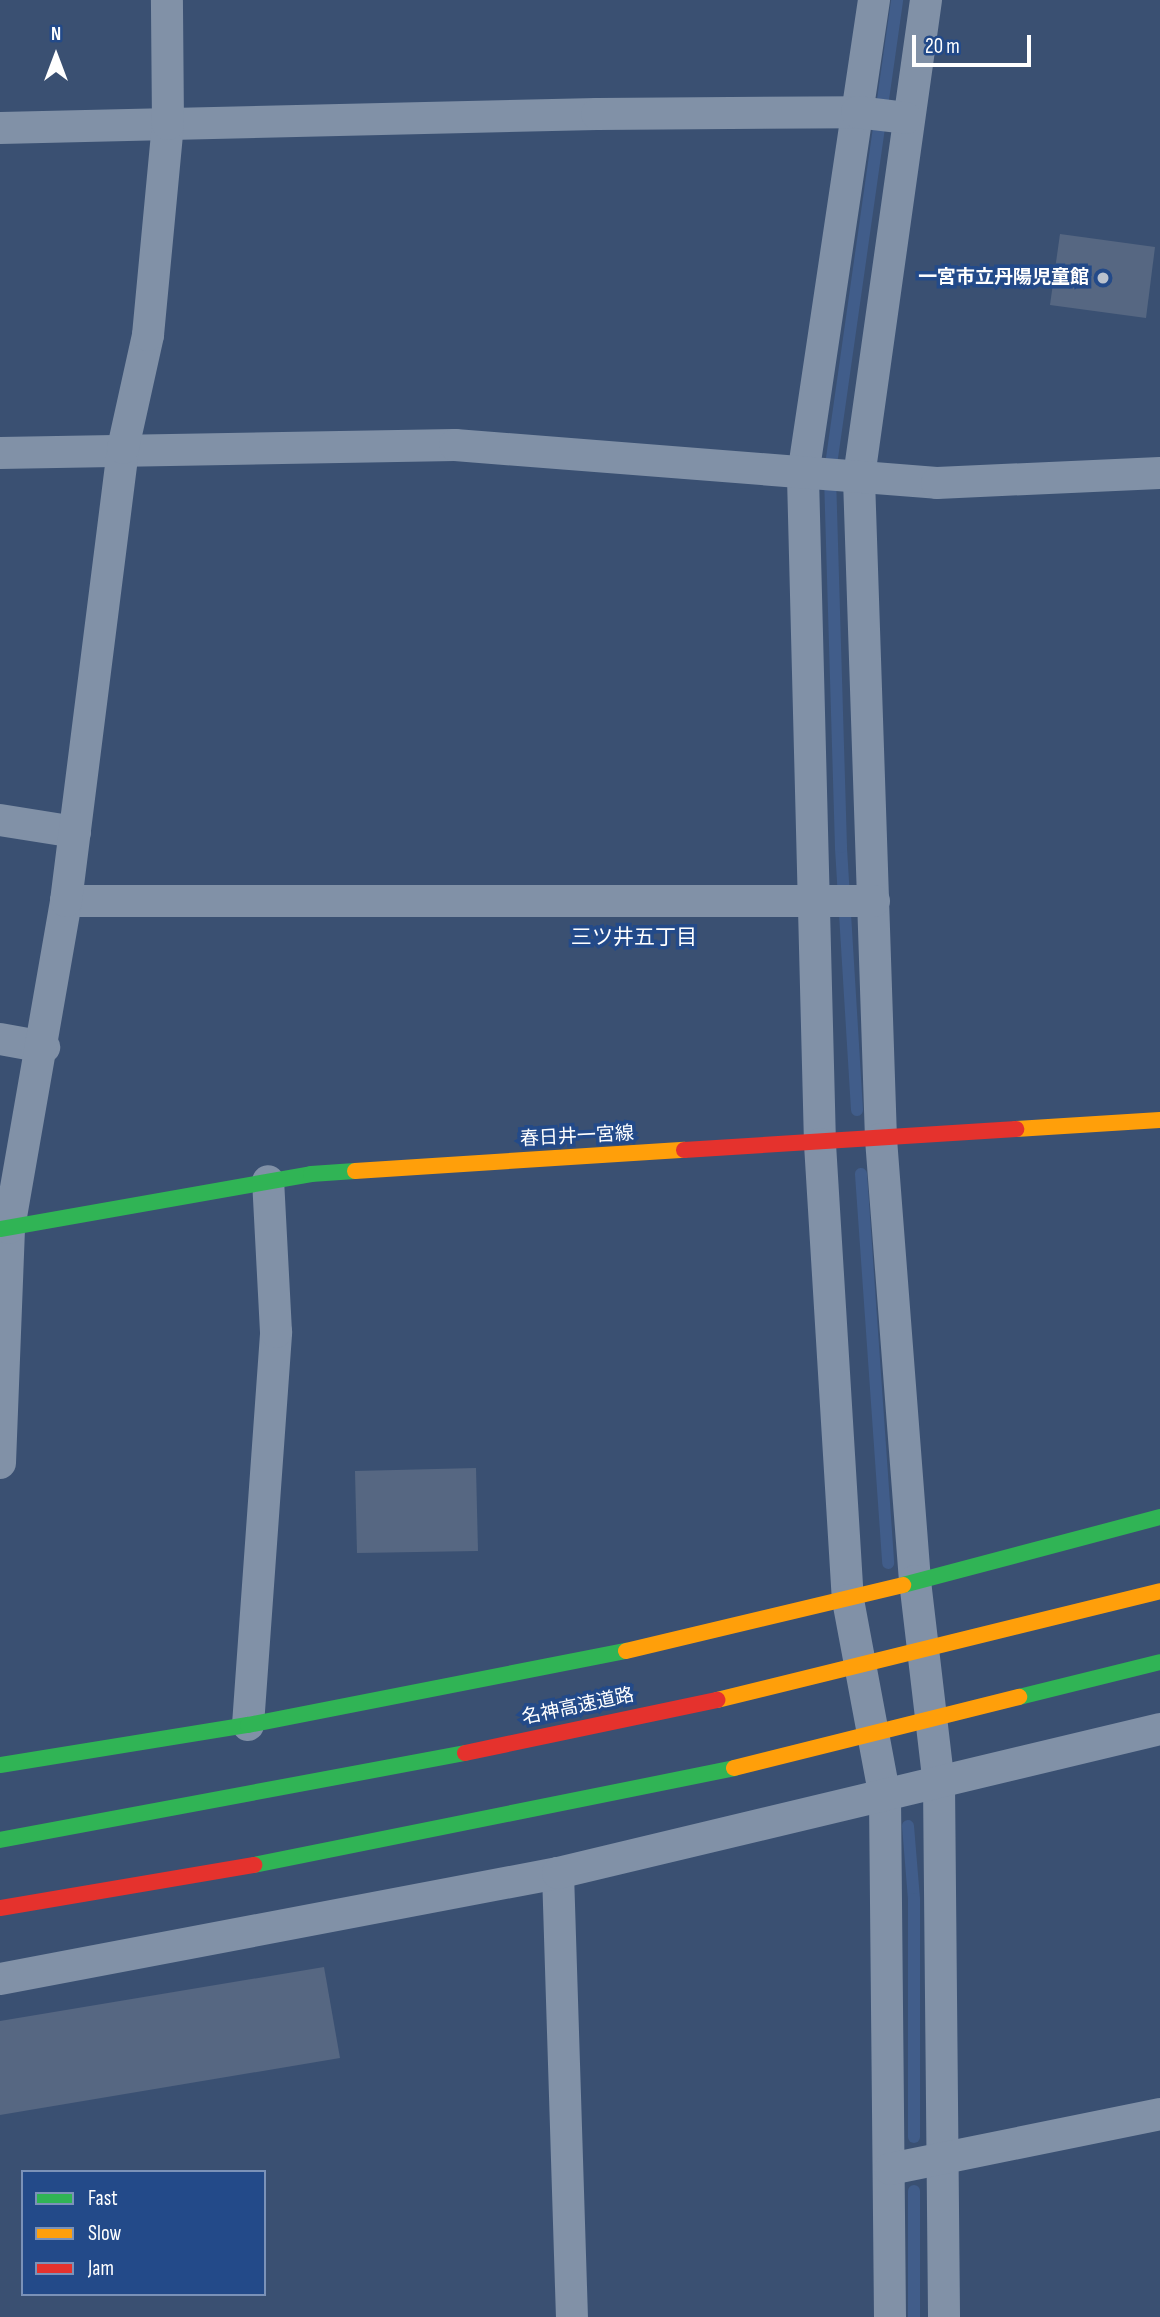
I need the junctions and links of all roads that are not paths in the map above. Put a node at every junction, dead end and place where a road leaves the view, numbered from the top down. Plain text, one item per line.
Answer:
1 (167, 0) edge
2 (874, 0) edge
3 (926, 0) edge
4 (857, 112) junction
5 (906, 118) junction
6 (168, 124) junction
7 (0, 128) edge
8 (123, 448) junction
9 (0, 453) edge
10 (1160, 473) edge
11 (803, 477) junction
12 (859, 479) junction
13 (0, 820) edge
14 (75, 832) junction
15 (66, 901) junction
16 (874, 901) junction
17 (817, 905) junction
18 (0, 1039) edge
19 (44, 1047) junction
20 (1160, 1120) edge
21 (881, 1139) junction
22 (820, 1144) junction
23 (268, 1181) junction
24 (5, 1229) edge
25 (0, 1463) edge
26 (1160, 1517) edge
27 (915, 1581) junction
28 (1160, 1591) edge
29 (848, 1600) junction
30 (1160, 1662) edge
31 (248, 1725) junction
32 (1160, 1729) edge
33 (0, 1765) edge
34 (939, 1784) junction
35 (885, 1798) junction
36 (0, 1840) edge
37 (558, 1873) junction
38 (0, 1908) edge
39 (0, 1979) edge
40 (1160, 2114) edge
41 (939, 2160) junction
42 (890, 2169) junction
43 (572, 2317) edge
44 (890, 2317) edge
45 (943, 2317) edge

1 - 6 street
2 - 4 street
3 - 5 street
4 - 5 street
4 - 6 street
4 - 11 street
5 - 12 street
6 - 7 street
6 - 8 street
8 - 9 street
8 - 11 street
8 - 14 street
10 - 12 street
11 - 12 street
11 - 17 street
12 - 16 street
13 - 14 street
14 - 15 street
15 - 17 street
15 - 19 street
16 - 17 street
16 - 21 street
17 - 22 street
18 - 19 street
19 - 24 street
20 - 21 main road, 春日井一宮線
21 - 22 main road, 春日井一宮線
21 - 27 street
22 - 23 main road, 春日井一宮線
22 - 29 street
23 - 24 main road, 春日井一宮線
23 - 31 street
24 - 25 street
26 - 27 main road
27 - 29 main road
27 - 34 street
28 - 36 main road, 名神高速道路
29 - 31 main road
29 - 35 street
30 - 38 main road
31 - 33 main road
32 - 34 street
34 - 35 street
34 - 41 street
35 - 37 street
35 - 42 street
37 - 39 street
37 - 43 street
40 - 41 street
41 - 42 street
41 - 45 street
42 - 44 street

